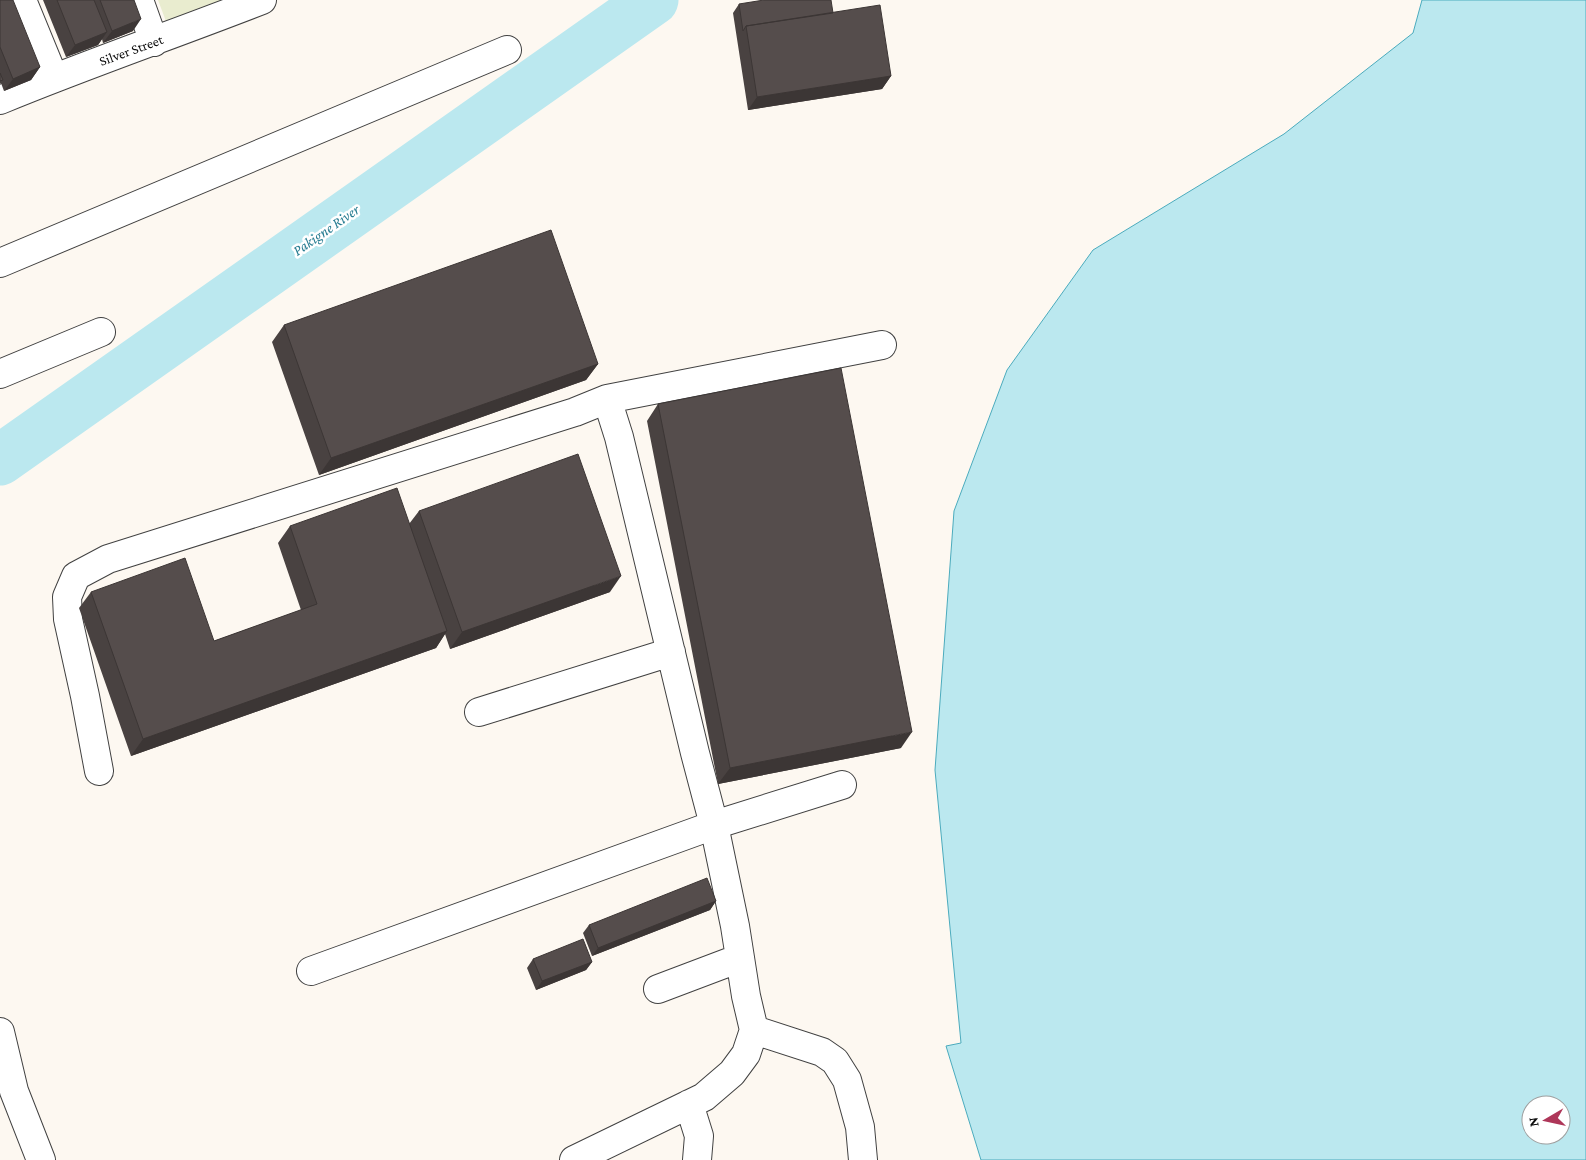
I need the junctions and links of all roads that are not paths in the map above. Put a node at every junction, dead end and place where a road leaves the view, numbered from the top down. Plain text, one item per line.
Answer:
1 (22, 0) edge
2 (139, 0) edge
3 (262, 0) edge
4 (154, 42) junction
5 (506, 50) dead end
6 (54, 78) junction
7 (0, 100) edge
8 (0, 263) edge
9 (101, 332) dead end
10 (882, 345) dead end
11 (0, 374) edge
12 (608, 399) junction
13 (671, 652) junction
14 (479, 712) dead end
15 (99, 771) dead end
16 (842, 785) dead end
17 (714, 825) junction
18 (740, 958) junction
19 (311, 971) dead end
20 (658, 989) dead end
21 (754, 1030) junction
22 (0, 1032) edge
23 (689, 1104) junction
24 (40, 1160) edge
25 (574, 1160) edge
26 (697, 1160) edge
27 (863, 1160) edge

1 - 6 street
2 - 4 street
3 - 4 street, Silver Street
4 - 6 street, Silver Street
5 - 8 street
6 - 7 street, Silver Street
9 - 11 street
10 - 12 street
12 - 13 street
12 - 15 street
13 - 14 street
13 - 17 street
16 - 17 street
17 - 18 street
17 - 19 street
18 - 20 street
18 - 21 street
21 - 23 street
21 - 27 street
22 - 24 street
23 - 25 street
23 - 26 street

